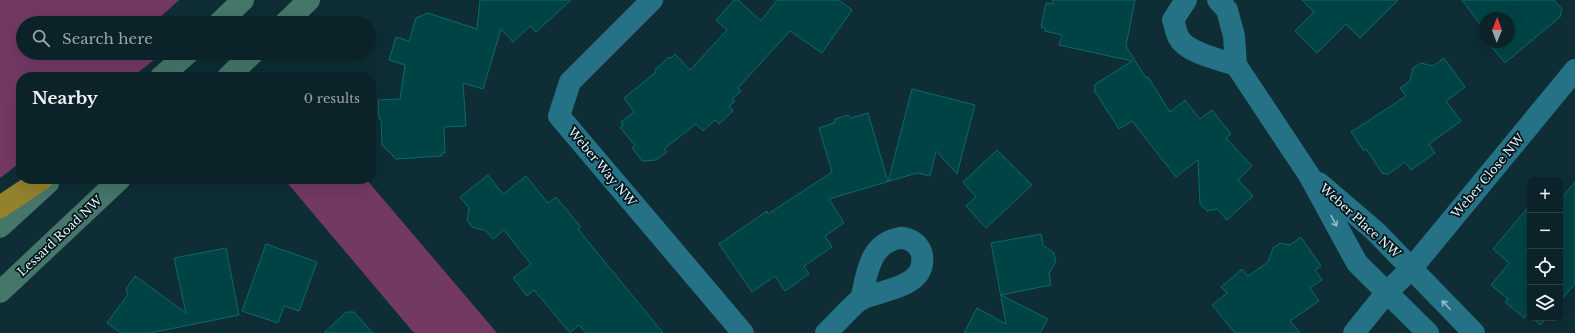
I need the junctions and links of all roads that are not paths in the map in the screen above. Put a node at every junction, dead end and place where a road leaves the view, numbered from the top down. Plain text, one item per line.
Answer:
1 (243, 0) edge
2 (309, 0) edge
3 (652, 0) edge
4 (1186, 0) edge
5 (1218, 0) edge
6 (226, 16) edge
7 (292, 16) edge
8 (180, 60) edge
9 (246, 60) edge
10 (1236, 64) junction
11 (1575, 70) edge
12 (167, 72) edge
13 (233, 72) edge
14 (1309, 175) junction
15 (34, 184) edge
16 (47, 184) edge
17 (115, 184) edge
18 (0, 207) edge
19 (0, 227) edge
20 (1399, 280) junction
21 (0, 292) edge
22 (861, 300) dead end
23 (743, 333) edge
24 (826, 333) edge
25 (1354, 333) edge
26 (1428, 333) edge
27 (1474, 333) edge

1 - 6 main road
2 - 7 main road
3 - 23 street, Weber Way NW
4 - 10 street
5 - 10 street, Weber Place NW
8 - 12 main road
9 - 13 main road
10 - 14 street, Weber Place NW
11 - 20 street, Weber Close NW
14 - 20 street, Weber Place NW
14 -> 20 street, Weber Place NW
15 - 18 highway
16 - 19 main road
17 - 21 main road, Lessard Road NW
20 - 25 street
20 - 26 street
27 -> 20 street
22 - 24 street

